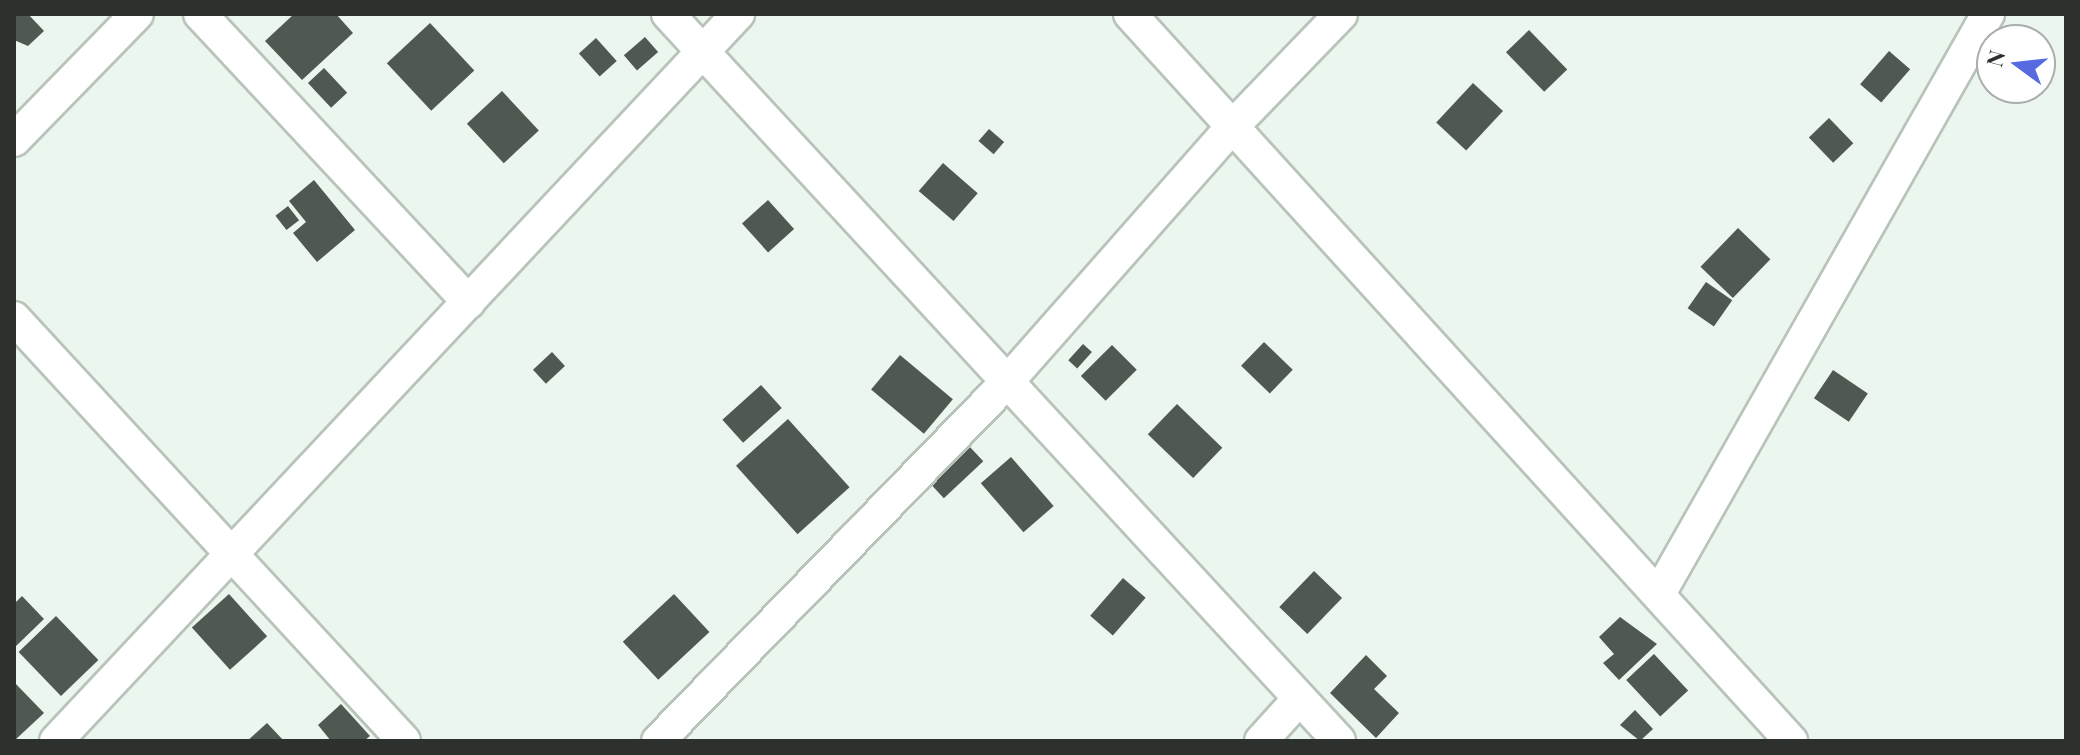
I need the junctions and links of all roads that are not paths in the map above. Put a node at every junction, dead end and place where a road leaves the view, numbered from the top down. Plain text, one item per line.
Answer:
1 (137, 14) edge
2 (200, 14) edge
3 (668, 14) edge
4 (738, 14) edge
5 (1130, 14) edge
6 (1341, 14) edge
7 (1988, 14) edge
8 (701, 52) junction
9 (1232, 127) junction
10 (14, 140) edge
11 (469, 302) junction
12 (14, 318) edge
13 (1008, 381) junction
14 (232, 559) junction
15 (1660, 592) junction
16 (1299, 699) junction
17 (56, 741) edge
18 (404, 741) edge
19 (658, 741) edge
20 (1261, 741) edge
21 (1339, 741) edge
22 (1791, 741) edge

1 - 10 street
2 - 11 street
3 - 8 street
4 - 8 street
5 - 9 street
6 - 9 street
7 - 15 street
8 - 11 street
8 - 13 street
9 - 13 street
9 - 15 street
11 - 14 street
12 - 14 street
13 - 16 street
13 - 19 street
14 - 17 street
14 - 18 street
15 - 22 street
16 - 20 street
16 - 21 street

